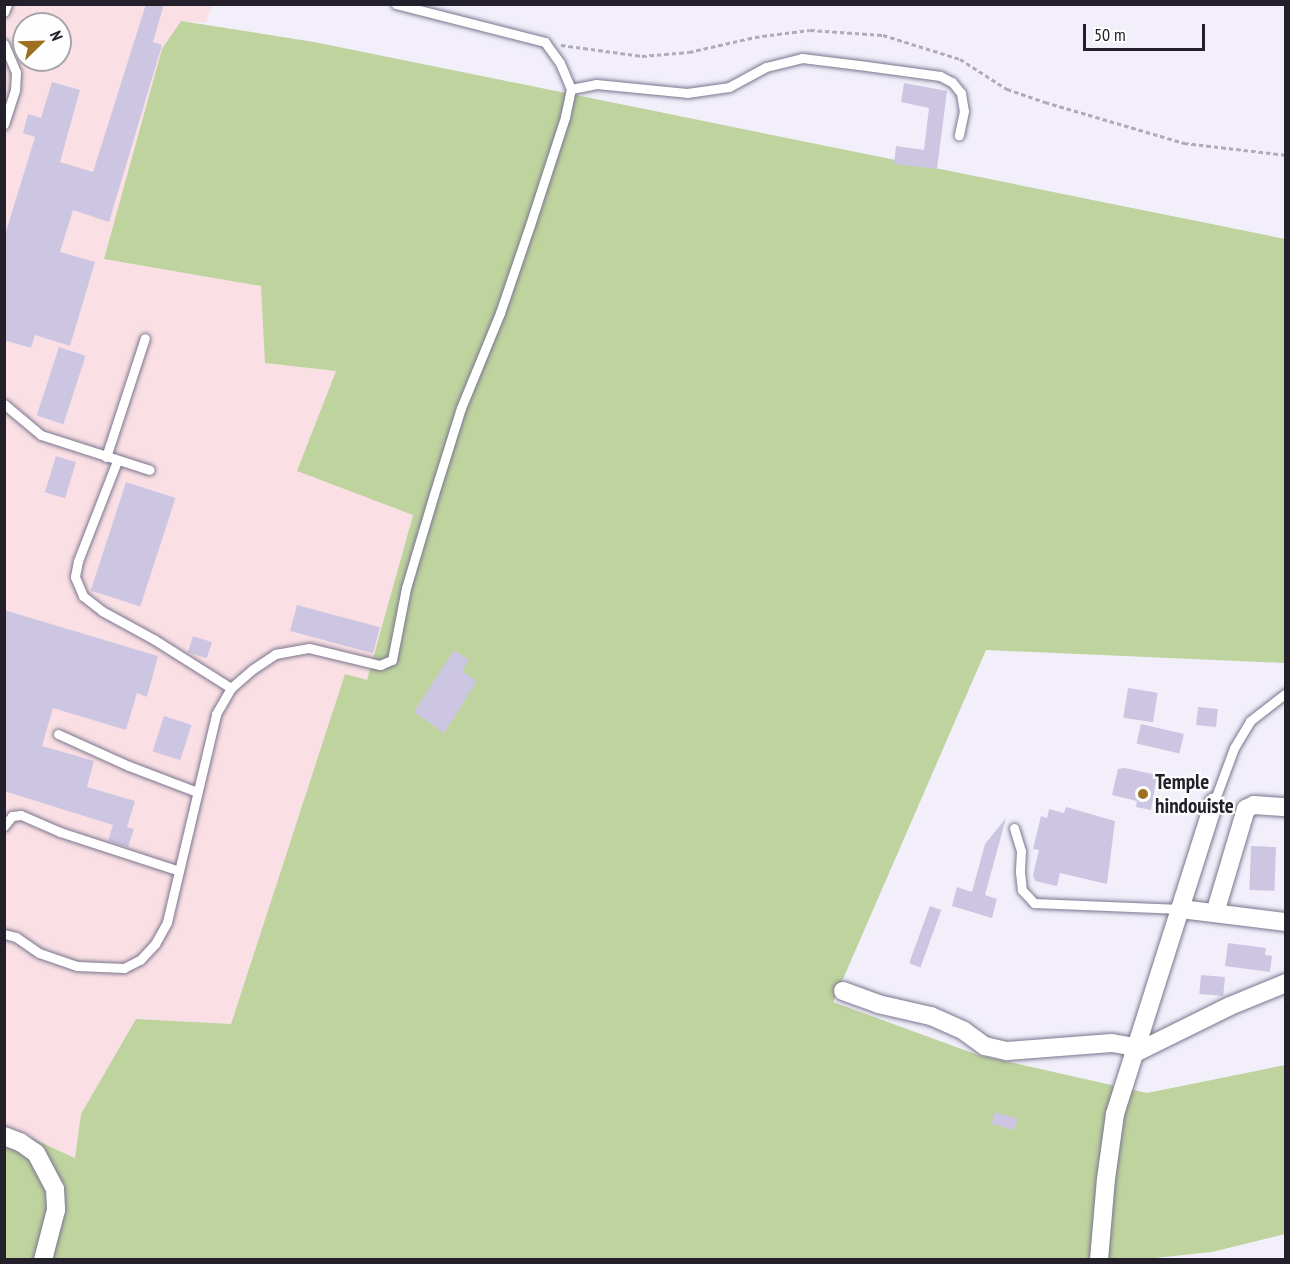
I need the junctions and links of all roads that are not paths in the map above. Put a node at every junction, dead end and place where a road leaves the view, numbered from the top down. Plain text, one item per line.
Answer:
1 (7, 4) edge
2 (396, 4) edge
3 (4, 12) edge
4 (4, 44) edge
5 (571, 89) junction
6 (4, 124) edge
7 (959, 135) dead end
8 (145, 338) dead end
9 (4, 404) edge
10 (106, 457) junction
11 (117, 461) junction
12 (150, 470) dead end
13 (231, 688) junction
14 (1286, 693) edge
15 (58, 734) dead end
16 (197, 792) junction
17 (1214, 802) joint
18 (1286, 807) edge
19 (4, 826) edge
20 (1014, 828) dead end
21 (179, 871) junction
22 (1181, 909) junction
23 (1215, 913) junction
24 (1286, 922) edge
25 (4, 934) edge
26 (1286, 983) edge
27 (843, 992) dead end
28 (1134, 1051) junction
29 (4, 1136) edge
30 (44, 1260) edge
31 (1099, 1260) edge

1 - 3 lane
2 - 5 lane
4 - 6 lane
5 - 7 lane
5 - 13 lane
8 - 10 lane
9 - 10 lane
10 - 11 lane
11 - 12 lane
11 - 13 lane
13 - 16 lane
14 - 17 lane
15 - 16 lane
16 - 21 lane
17 - 22 street
18 - 23 street
19 - 21 lane
20 - 22 lane
21 - 25 lane
22 - 23 street
22 - 28 street
23 - 24 street
26 - 28 street
27 - 28 street
28 - 31 street
29 - 30 street

